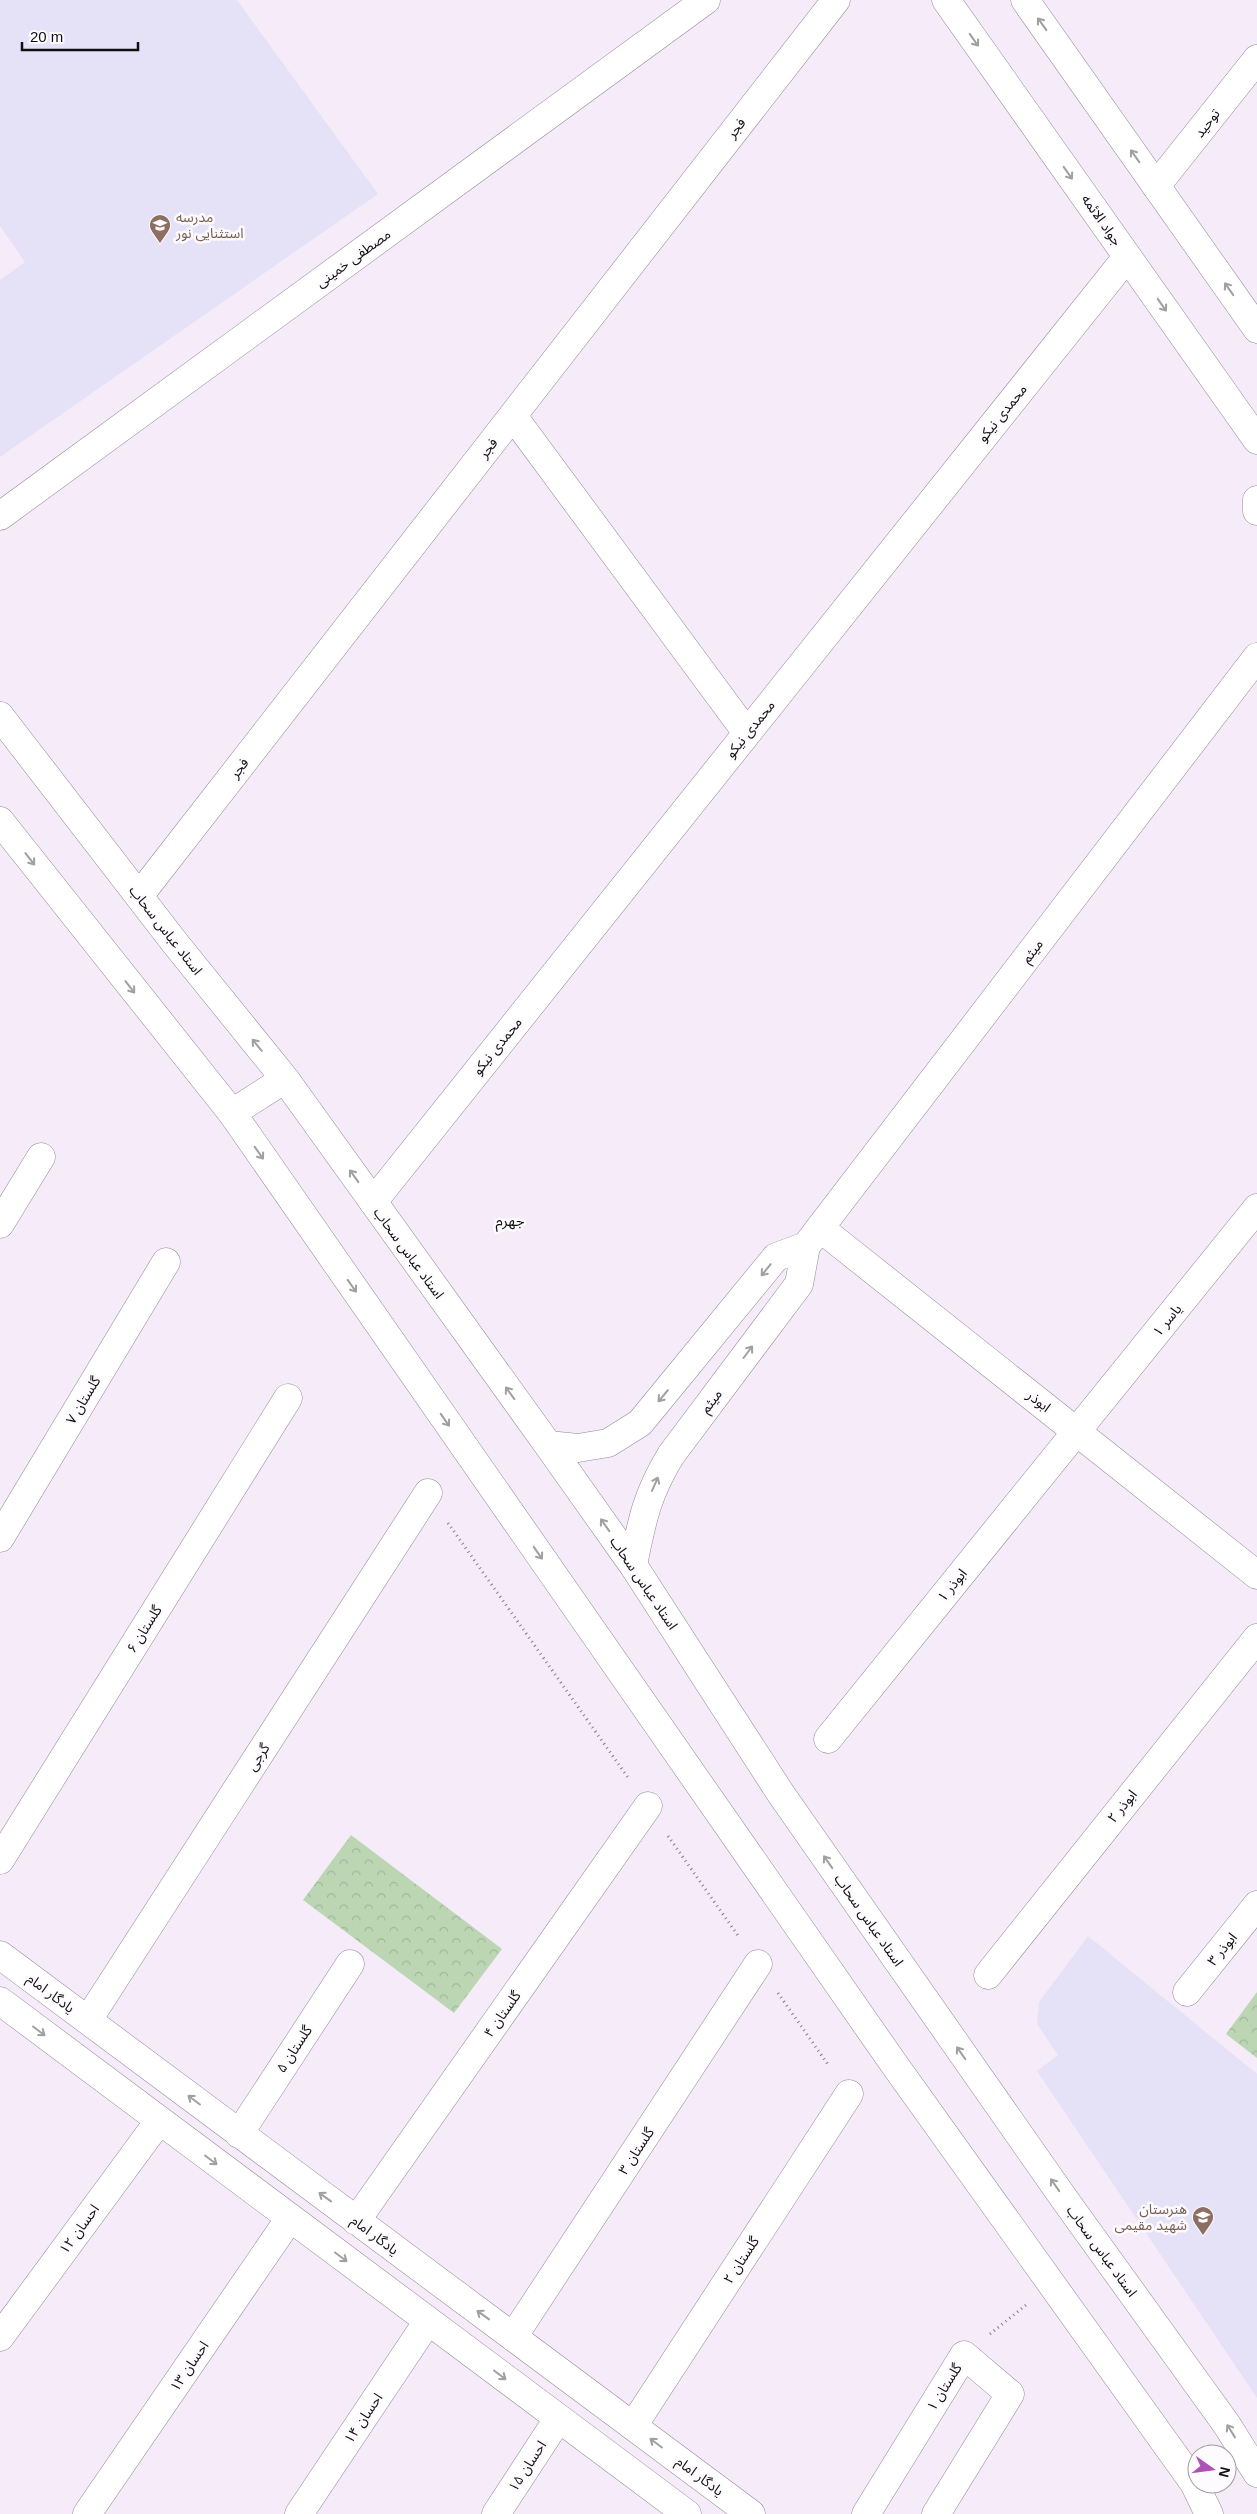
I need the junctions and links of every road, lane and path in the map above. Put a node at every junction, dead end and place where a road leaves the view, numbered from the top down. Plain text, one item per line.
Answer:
1 (706, 0) edge
2 (836, 0) edge
3 (946, 0) edge
4 (1025, 0) edge
5 (1257, 59) edge
6 (1156, 186) junction
7 (1127, 256) junction
8 (1257, 329) edge
9 (513, 416) junction
10 (1257, 440) edge
11 (1257, 500) edge
12 (1257, 511) edge
13 (0, 516) edge
14 (1257, 657) edge
15 (0, 716) edge
16 (747, 733) junction
17 (0, 820) edge
18 (139, 896) junction
19 (285, 1079) junction
20 (232, 1113) junction
21 (42, 1157) dead end
22 (372, 1202) junction
23 (1257, 1208) edge
24 (0, 1224) edge
25 (813, 1237) junction
26 (166, 1262) dead end
27 (288, 1398) dead end
28 (1076, 1431) junction
29 (548, 1445) junction
30 (428, 1493) dead end
31 (0, 1538) edge
32 (633, 1564) junction
33 (1257, 1575) edge
34 (1257, 1638) edge
35 (828, 1739) dead end
36 (648, 1806) dead end
37 (0, 1860) edge
38 (1257, 1905) edge
39 (0, 1955) edge
40 (350, 1964) dead end
41 (758, 1964) dead end
42 (988, 1975) dead end
43 (1187, 1992) dead end
44 (4, 2013) edge
45 (88, 2020) junction
46 (849, 2094) dead end
47 (159, 2121) junction
48 (239, 2134) junction
49 (290, 2218) junction
50 (356, 2221) junction
51 (1030, 2302) dead end
52 (428, 2321) junction
53 (0, 2337) edge
54 (513, 2337) junction
55 (964, 2355) junction
56 (558, 2418) junction
57 (633, 2426) junction
58 (1257, 2473) edge
59 (682, 2512) edge
60 (87, 2514) edge
61 (299, 2514) edge
62 (496, 2514) edge
63 (751, 2514) edge
64 (866, 2514) edge
65 (936, 2514) edge
66 (1209, 2514) edge

1 - 13 street, مصطفی خمینی
2 - 9 street, فجر
3 -> 7 street, جواد الائمه
6 -> 4 street
5 - 6 street, توحید
8 -> 6 street
7 -> 10 street, جواد الائمه
7 - 16 street, محمدی نیکو
9 - 16 street
9 - 18 street, فجر
11 - 12 street
14 - 25 street, میثم
15 - 18 street, استاد عباس سحاب
16 - 22 street, محمدی نیکو
17 -> 20 street
19 -> 18 street, استاد عباس سحاب
19 - 20 street
22 -> 19 street, استاد عباس سحاب
20 -> 66 street
21 - 24 street
29 -> 22 street, استاد عباس سحاب
23 - 28 street, یاسر ۱
25 - 28 street, ابوذر
25 -> 29 street
32 -> 25 street, میثم
26 - 31 street, گلستان ۷
27 - 37 street, گلستان ۶
28 - 33 street, ابوذر
28 - 35 street, ابوذر ۱
32 -> 29 street, استاد عباس سحاب
30 - 45 street, گرجی
58 -> 32 street, استاد عباس سحاب
34 - 42 street, ابوذر ۲
36 - 50 street, گلستان ۴
38 - 43 street, ابوذر ۳
39 - 45 street, یادگار امام
40 - 48 street, گلستان ۵
41 - 54 street, گلستان ۳
44 -> 47 street
48 -> 45 street, یادگار امام
46 - 57 street, گلستان ۲
47 -> 49 street
47 - 53 street, احسان ۱۲
50 -> 48 street, یادگار امام
49 -> 52 street
49 - 60 street, احسان ۱۳
54 -> 50 street, یادگار امام
51 - 55 path
52 -> 56 street
52 - 61 street, احسان ۱۴
54 - 57 street, یادگار امام
55 - 64 street, گلستان ۱
55 - 65 street, گلستان ۱
56 - 59 street
56 - 62 street, احسان ۱۵
63 -> 57 street, یادگار امام

